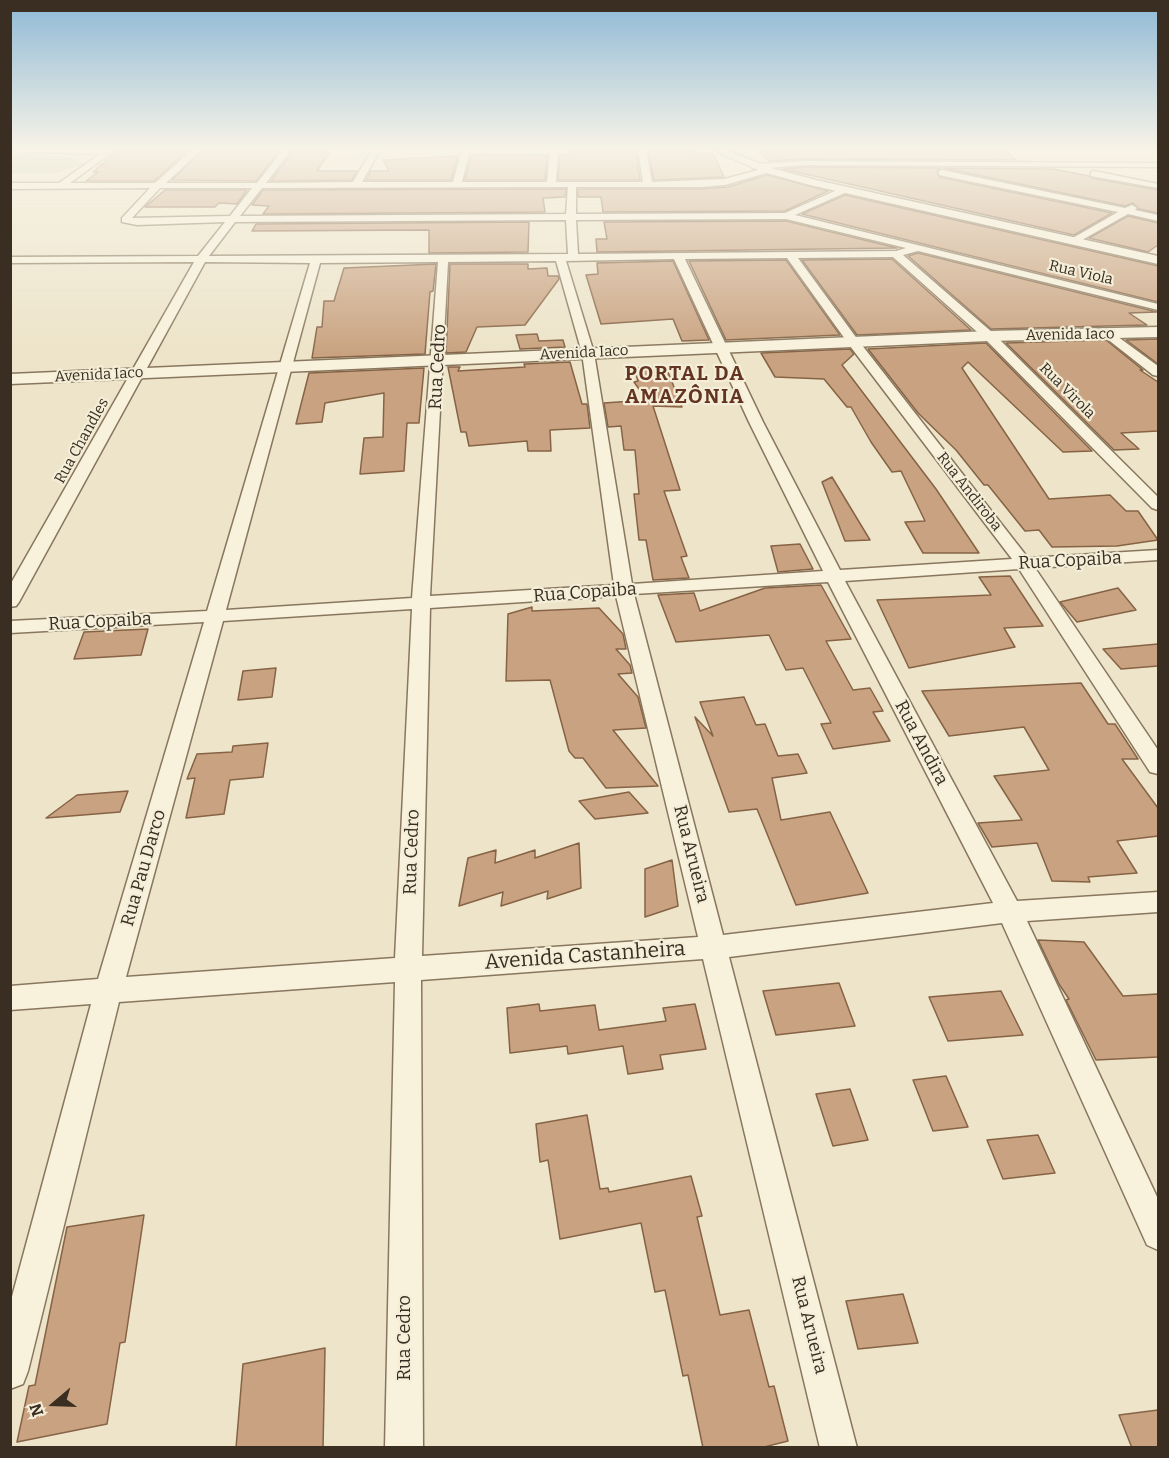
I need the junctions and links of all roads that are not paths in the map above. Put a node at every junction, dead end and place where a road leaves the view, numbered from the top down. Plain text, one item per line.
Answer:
1 (125, 218) edge
2 (340, 218) edge
3 (571, 218) edge
4 (794, 218) edge
5 (971, 218) edge
6 (1116, 218) edge
7 (232, 219) junction
8 (1075, 241) junction
9 (915, 249) junction
10 (896, 254) junction
11 (790, 255) junction
12 (678, 256) junction
13 (443, 257) junction
14 (567, 257) junction
15 (201, 259) junction
16 (10, 260) edge
17 (316, 260) junction
18 (1158, 260) edge
19 (1158, 307) edge
20 (1158, 332) edge
21 (1110, 335) junction
22 (988, 336) junction
23 (854, 343) junction
24 (718, 348) junction
25 (588, 353) junction
26 (439, 360) junction
27 (285, 367) junction
28 (1158, 372) edge
29 (139, 373) junction
30 (10, 379) edge
31 (1158, 505) edge
32 (1158, 555) edge
33 (1024, 564) junction
34 (832, 575) junction
35 (624, 591) junction
36 (10, 602) edge
37 (421, 603) junction
38 (215, 616) junction
39 (10, 627) edge
40 (1158, 766) edge
41 (1158, 902) edge
42 (1009, 912) junction
43 (714, 947) junction
44 (407, 969) junction
45 (109, 989) junction
46 (10, 998) edge
47 (1158, 1234) edge
48 (10, 1371) edge
49 (404, 1448) edge
50 (839, 1448) edge

1 - 7 street
2 - 7 street
3 - 14 street, Rua Arueira
4 - 9 street, Rua Viola
5 - 8 street
6 - 8 street
7 - 15 street, Rua Chandles
8 - 18 street
9 - 10 street
9 - 19 street, Rua Viola
10 - 11 street
10 - 22 street, Rua Virola
11 - 12 street
11 - 23 street, Rua Andiroba
12 - 14 street
12 - 24 street, Rua Andira
13 - 14 street
13 - 17 street
13 - 26 street, Rua Cedro
14 - 25 street, Rua Arueira
15 - 16 street
15 - 17 street
15 - 29 street, Rua Chandles
17 - 27 street, Rua Pau Darco
20 - 21 street, Avenida Iaco
21 - 22 street, Avenida Iaco
21 - 28 street
22 - 23 street, Avenida Iaco
22 - 31 street, Rua Virola
23 - 24 street, Avenida Iaco
23 - 33 street, Rua Andiroba
24 - 25 street, Avenida Iaco
24 - 34 street, Rua Andira
25 - 26 street, Avenida Iaco
25 - 35 street, Rua Arueira
26 - 27 street, Avenida Iaco
26 - 37 street, Rua Cedro
27 - 29 street, Avenida Iaco
27 - 38 street, Rua Pau Darco
29 - 30 street, Avenida Iaco
29 - 36 street, Rua Chandles
32 - 33 street, Rua Copaiba
33 - 34 street, Rua Copaiba
33 - 40 street, Rua Andiroba
34 - 35 street, Rua Copaiba
34 - 42 street, Rua Andira
35 - 37 street, Rua Copaiba
35 - 43 street, Rua Arueira
37 - 38 street, Rua Copaiba
37 - 44 street, Rua Cedro
38 - 39 street, Rua Copaiba
38 - 45 street, Rua Pau Darco
41 - 42 street, Avenida Castanheira
42 - 43 street, Avenida Castanheira
42 - 47 street, Rua Andira
43 - 44 street, Avenida Castanheira
43 - 50 street, Rua Arueira
44 - 45 street, Avenida Castanheira
44 - 49 street, Rua Cedro
45 - 46 street, Avenida Castanheira
45 - 48 street, Rua Pau Darco

